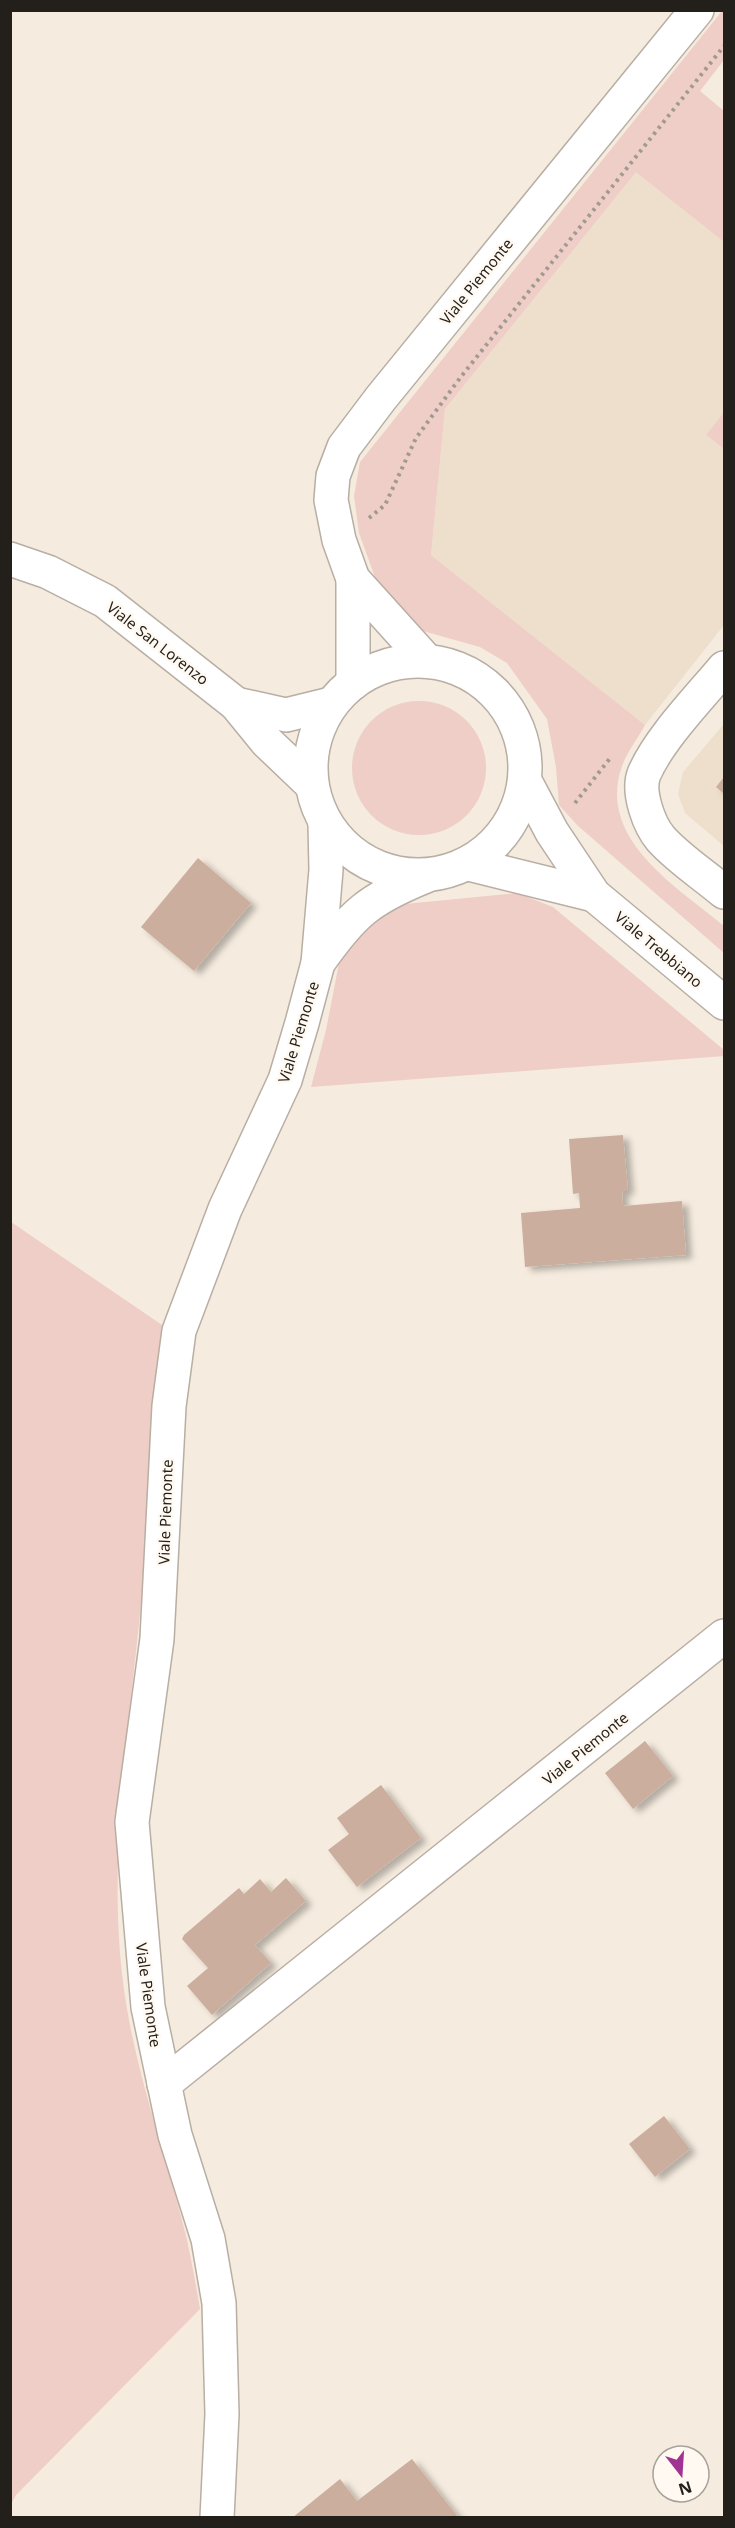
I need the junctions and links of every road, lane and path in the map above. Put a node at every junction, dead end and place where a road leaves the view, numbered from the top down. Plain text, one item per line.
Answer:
1 (697, 10) edge
2 (724, 46) edge
3 (337, 531) junction
4 (10, 559) edge
5 (353, 579) junction
6 (427, 661) junction
7 (724, 668) edge
8 (342, 693) junction
9 (236, 704) junction
10 (526, 783) junction
11 (311, 784) junction
12 (326, 823) junction
13 (468, 864) junction
14 (428, 876) junction
15 (724, 892) edge
16 (594, 895) junction
17 (318, 963) junction
18 (724, 1003) edge
19 (724, 1636) edge
20 (164, 2084) junction
21 (217, 2517) edge

1 - 3 street, Viale Piemonte
2 - 3 path
3 - 5 street, Viale Piemonte
4 - 9 street, Viale San Lorenzo
5 - 6 street, Viale Piemonte
5 - 8 street, Viale Piemonte
6 - 8 street, Viale San Lorenzo
6 - 10 street, Viale San Lorenzo
7 - 15 street
8 - 9 street, Viale San Lorenzo
8 - 11 street
9 - 11 street, Viale San Lorenzo
10 - 13 street
10 - 16 street, Viale Trebbiano
11 - 12 street
12 - 14 street
12 - 17 street, Viale Piemonte
13 - 14 street
13 - 16 street, Viale Trebbiano
14 - 17 street, Viale Piemonte
16 - 18 street, Viale Trebbiano
17 - 20 street, Viale Piemonte
19 - 20 street, Viale Piemonte
20 - 21 street, Viale Piemonte

